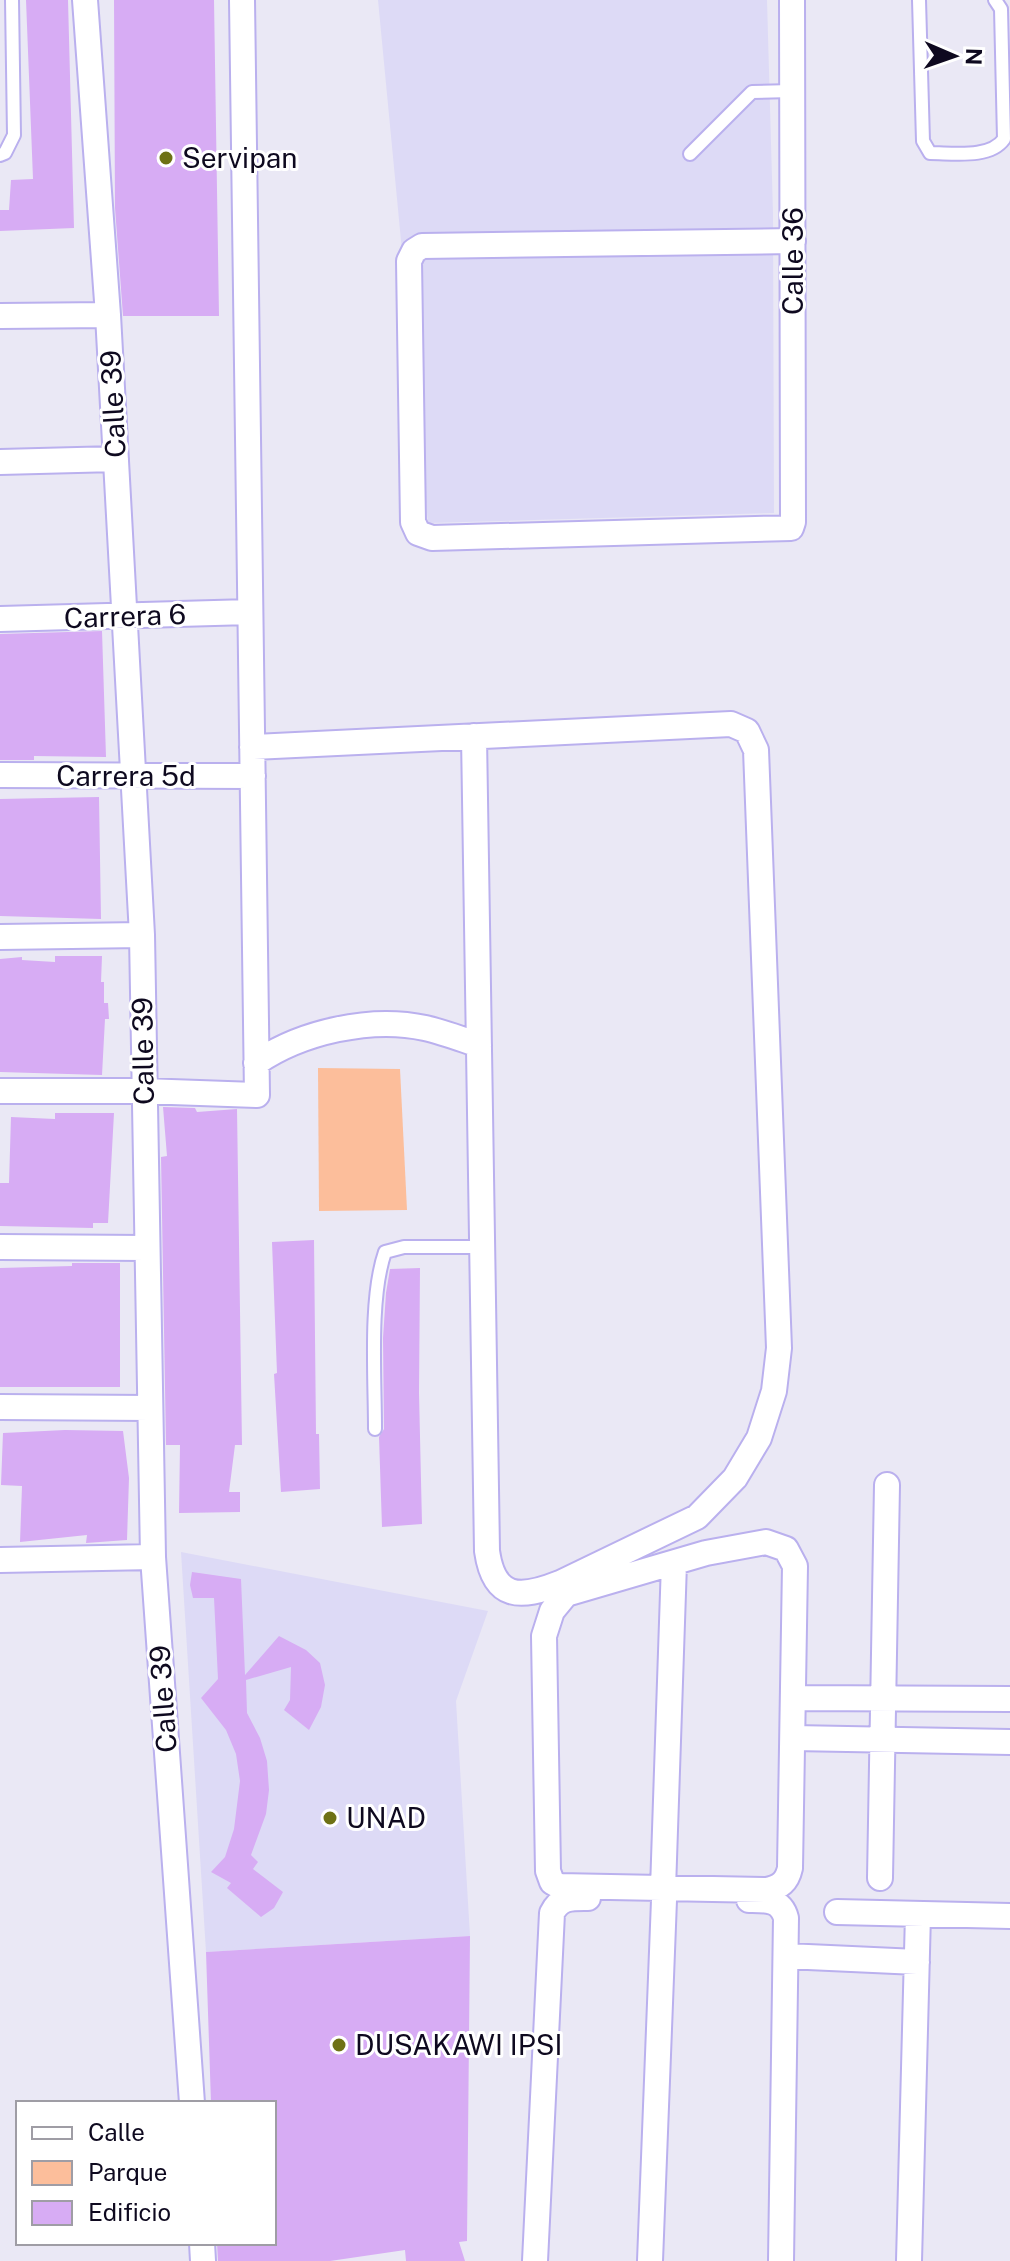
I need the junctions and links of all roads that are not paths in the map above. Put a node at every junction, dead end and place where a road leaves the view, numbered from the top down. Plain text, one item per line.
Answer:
1 (12, 0) edge
2 (85, 0) edge
3 (242, 0) edge
4 (792, 0) edge
5 (919, 0) edge
6 (995, 0) edge
7 (792, 91) junction
8 (690, 154) dead end
9 (0, 155) edge
10 (793, 241) junction
11 (108, 315) junction
12 (0, 316) edge
13 (116, 459) junction
14 (0, 462) edge
15 (250, 612) junction
16 (125, 616) junction
17 (0, 619) edge
18 (474, 736) junction
19 (252, 747) junction
20 (0, 775) edge
21 (133, 776) junction
22 (253, 776) junction
23 (142, 935) junction
24 (0, 937) edge
25 (479, 1045) junction
26 (256, 1063) junction
27 (0, 1091) edge
28 (143, 1091) junction
29 (0, 1247) edge
30 (483, 1247) junction
31 (146, 1248) junction
32 (0, 1407) edge
33 (150, 1408) junction
34 (375, 1429) dead end
35 (887, 1485) dead end
36 (153, 1557) junction
37 (0, 1560) edge
38 (674, 1563) junction
39 (793, 1698) junction
40 (883, 1699) junction
41 (1010, 1699) edge
42 (793, 1738) junction
43 (883, 1739) junction
44 (1010, 1742) edge
45 (880, 1878) dead end
46 (664, 1894) junction
47 (837, 1912) dead end
48 (918, 1914) junction
49 (1010, 1916) edge
50 (786, 1956) junction
51 (917, 1962) junction
52 (192, 2101) edge
53 (535, 2261) edge
54 (650, 2261) edge
55 (781, 2261) edge
56 (909, 2261) edge

1 - 9 lane
2 - 11 street, Calle 39
3 - 15 street
4 - 7 street, Calle 36
5 - 6 lane
7 - 8 lane
7 - 10 street, Calle 36
10 - 10 street, Calle 36
11 - 12 street
11 - 13 street, Calle 39
13 - 14 street
13 - 16 street, Calle 39
15 - 16 street, Carrera 6
15 - 19 street
16 - 17 street, Carrera 6
16 - 21 street, Calle 39
18 - 19 street
18 - 25 street
18 - 30 street
19 - 22 street
20 - 21 street, Carrera 5d
21 - 22 street, Carrera 5d
21 - 23 street, Calle 39
22 - 26 street
23 - 24 street
23 - 28 street, Calle 39
25 - 26 street
25 - 30 street
26 - 28 street
27 - 28 street
28 - 31 street, Calle 39
29 - 31 street
30 - 34 lane
31 - 33 street, Calle 39
32 - 33 street
33 - 36 street, Calle 39
35 - 40 street
36 - 37 street
36 - 52 street, Calle 39
38 - 39 street
38 - 46 street
38 - 46 street
39 - 40 street
39 - 42 street
40 - 41 street
40 - 43 street
42 - 43 street
42 - 46 street
43 - 44 street
43 - 45 street
46 - 50 street
46 - 53 street
46 - 54 street
47 - 48 street
48 - 49 street
48 - 51 street
50 - 51 street
50 - 55 street
51 - 56 street

